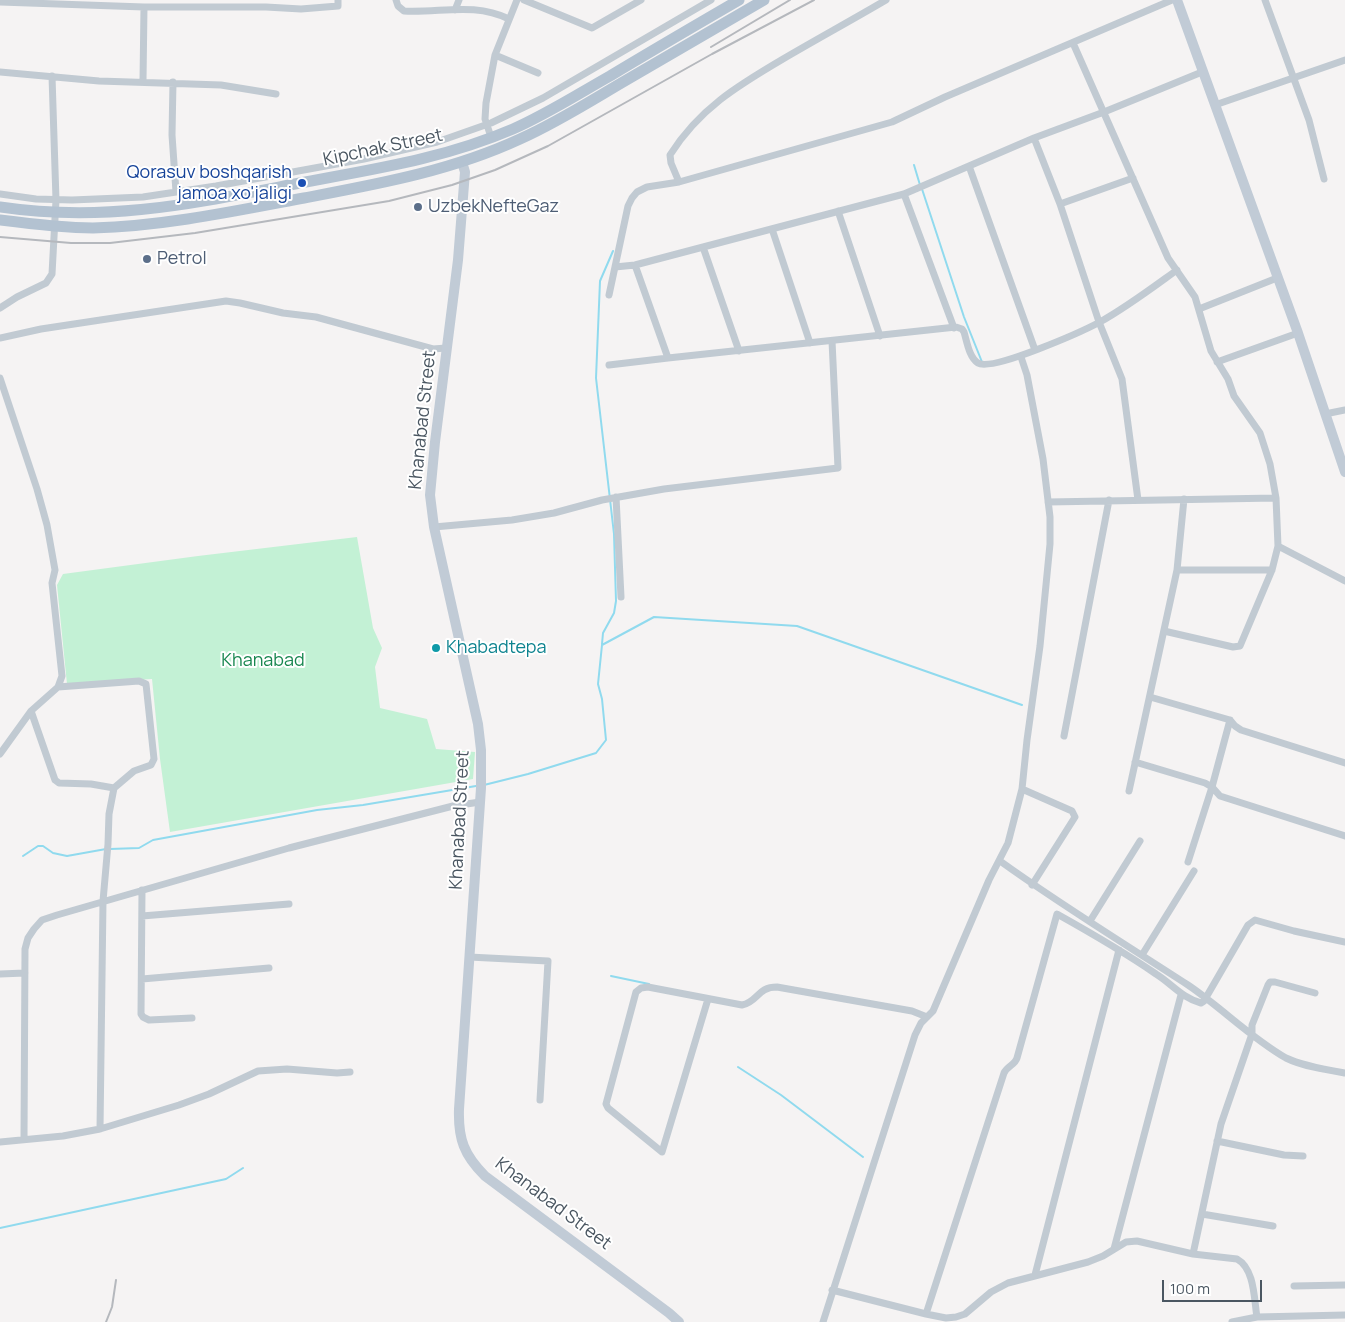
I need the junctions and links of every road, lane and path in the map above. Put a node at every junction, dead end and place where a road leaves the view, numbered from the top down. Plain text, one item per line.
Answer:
1 (396, 0) edge
2 (460, 0) edge
3 (517, 0) edge
4 (524, 0) edge
5 (641, 0) edge
6 (711, 0) edge
7 (739, 0) edge
8 (764, 0) edge
9 (886, 0) edge
10 (1172, 0) edge
11 (1177, 0) edge
12 (1265, 0) edge
13 (0, 2) edge
14 (56, 2) edge
15 (126, 3) edge
16 (195, 3) edge
17 (338, 3) edge
18 (266, 4) edge
19 (144, 7) junction
20 (455, 10) junction
21 (509, 19) junction
22 (1073, 43) junction
23 (495, 55) junction
24 (1345, 60) edge
25 (0, 72) edge
26 (1202, 72) junction
27 (538, 73) dead end
28 (52, 76) junction
29 (1294, 78) junction
30 (143, 82) junction
31 (173, 82) junction
32 (276, 94) dead end
33 (1215, 105) junction
34 (1104, 112) junction
35 (487, 124) junction
36 (491, 137) junction
37 (1034, 138) junction
38 (458, 149) junction
39 (496, 150) junction
40 (462, 162) junction
41 (969, 166) junction
42 (1133, 178) junction
43 (1324, 179) dead end
44 (678, 182) junction
45 (176, 192) junction
46 (0, 194) edge
47 (904, 194) junction
48 (56, 200) junction
49 (1060, 204) junction
50 (0, 207) edge
51 (838, 211) junction
52 (54, 213) junction
53 (0, 220) edge
54 (53, 226) junction
55 (772, 229) junction
56 (703, 247) junction
57 (635, 265) junction
58 (615, 267) junction
59 (1177, 270) junction
60 (1277, 278) junction
61 (609, 294) dead end
62 (0, 308) edge
63 (1199, 309) junction
64 (1099, 322) junction
65 (954, 328) junction
66 (1298, 333) junction
67 (880, 336) junction
68 (0, 338) edge
69 (832, 341) junction
70 (810, 343) junction
71 (446, 348) junction
72 (1035, 350) junction
73 (739, 351) junction
74 (1021, 357) junction
75 (668, 358) junction
76 (1217, 362) junction
77 (609, 365) dead end
78 (0, 378) edge
79 (1345, 410) edge
80 (1325, 414) junction
81 (1345, 472) edge
82 (616, 497) junction
83 (1276, 498) junction
84 (1184, 499) junction
85 (1109, 500) junction
86 (1138, 500) junction
87 (1048, 502) junction
88 (434, 528) junction
89 (1278, 546) junction
90 (1177, 570) junction
91 (1272, 570) junction
92 (1345, 581) edge
93 (621, 597) dead end
94 (1164, 632) junction
95 (58, 687) junction
96 (1150, 697) junction
97 (31, 711) junction
98 (1230, 720) junction
99 (1064, 736) dead end
100 (0, 754) edge
101 (1136, 762) junction
102 (1345, 763) edge
103 (1212, 787) junction
104 (114, 788) junction
105 (1022, 789) junction
106 (1129, 792) dead end
107 (480, 802) junction
108 (1345, 836) edge
109 (1140, 841) dead end
110 (1000, 861) junction
111 (1188, 862) dead end
112 (1194, 871) dead end
113 (1032, 884) junction
114 (142, 890) junction
115 (103, 901) junction
116 (1060, 902) junction
117 (289, 904) dead end
118 (1057, 914) junction
119 (142, 916) junction
120 (1090, 921) junction
121 (1345, 942) edge
122 (1119, 950) junction
123 (1142, 955) junction
124 (469, 957) junction
125 (269, 968) dead end
126 (25, 973) junction
127 (0, 974) edge
128 (142, 979) junction
129 (1315, 993) dead end
130 (1182, 995) junction
131 (1206, 997) junction
132 (708, 999) junction
133 (927, 1017) junction
134 (192, 1018) dead end
135 (1252, 1034) junction
136 (350, 1072) dead end
137 (1345, 1074) edge
138 (540, 1100) dead end
139 (100, 1128) junction
140 (24, 1139) junction
141 (1217, 1141) junction
142 (0, 1142) edge
143 (1303, 1156) dead end
144 (1202, 1214) junction
145 (1273, 1226) dead end
146 (1114, 1248) junction
147 (1194, 1254) junction
148 (1035, 1275) junction
149 (1345, 1284) edge
150 (1294, 1286) dead end
151 (832, 1290) junction
152 (926, 1314) junction
153 (1345, 1315) edge
154 (1257, 1317) junction
155 (679, 1322) edge
156 (823, 1322) edge
157 (1232, 1322) edge

1 - 20 street
2 - 20 street
3 - 21 street
4 - 5 street
6 - 35 street
7 - 36 main road, Kipchak Street
8 - 39 main road
9 - 44 street
10 - 22 street
11 - 26 main road
12 - 29 street
13 - 14 street
14 - 15 street
15 - 19 street
16 - 18 street
16 - 19 street
17 - 18 street
19 - 30 street
20 - 21 street
21 - 23 street
22 - 34 street
22 - 44 street
23 - 27 street
23 - 35 street
24 - 29 street
25 - 28 street
26 - 33 main road
26 - 34 street
28 - 30 street
28 - 48 street
29 - 33 street
29 - 43 street
30 - 31 street
31 - 32 street
31 - 45 street
33 - 60 main road
34 - 37 street
34 - 42 street
35 - 36 street
35 - 45 street
36 - 38 main road, Kipchak Street
36 - 39 main road
37 - 41 street
37 - 49 street
38 - 40 main road
38 - 52 main road, Kipchak Street
39 - 40 main road
40 - 54 main road
40 - 71 main road, Khanabad Street
41 - 47 street
41 - 72 street
42 - 49 street
42 - 59 street
44 - 58 street
45 - 48 street
46 - 48 street
47 - 51 street
47 - 65 street
48 - 52 street
49 - 64 street
50 - 52 main road, Kipchak Street
51 - 55 street
51 - 67 street
52 - 54 street
53 - 54 main road
54 - 62 street
55 - 56 street
55 - 70 street
56 - 57 street
56 - 73 street
57 - 58 street
57 - 75 street
58 - 61 street
59 - 63 street
59 - 64 street
60 - 63 street
60 - 66 main road
63 - 76 street
64 - 72 street
64 - 86 street
65 - 67 street
65 - 74 street
66 - 76 street
66 - 80 main road
67 - 69 street
68 - 71 street
69 - 70 street
69 - 82 street
70 - 73 street
71 - 88 main road, Khanabad Street
72 - 74 street
73 - 75 street
74 - 87 street
75 - 77 street
76 - 83 street
78 - 95 street
79 - 80 street
80 - 81 main road
82 - 88 street
82 - 93 street
83 - 84 street
83 - 89 street
84 - 86 street
84 - 90 street
85 - 86 street
85 - 87 street
85 - 99 street
87 - 105 street
88 - 107 main road, Khanabad Street
89 - 91 street
89 - 92 street
90 - 91 street
90 - 94 street
91 - 94 street
94 - 96 street
95 - 97 street
95 - 104 street
96 - 98 street
96 - 101 street
97 - 100 street
97 - 104 street
98 - 102 street
98 - 103 street
101 - 103 street
101 - 106 street
103 - 108 street
103 - 111 street
104 - 115 street
105 - 110 street
105 - 113 street
107 - 114 street
107 - 124 main road, Khanabad Street
109 - 120 street
110 - 113 street
110 - 133 street
112 - 123 street
113 - 116 street
114 - 115 street
114 - 119 street
115 - 126 street
115 - 139 street
116 - 118 street
116 - 120 street
117 - 119 street
118 - 122 street
118 - 152 street
119 - 128 street
120 - 123 street
121 - 131 street
122 - 130 street
122 - 148 street
123 - 131 street
124 - 138 street
124 - 155 main road, Khanabad Street
125 - 128 street
126 - 127 street
126 - 140 street
128 - 134 street
129 - 135 street
130 - 131 street
130 - 146 street
131 - 135 street
132 - 132 street
132 - 133 street
133 - 151 street
135 - 137 street
135 - 141 street
136 - 139 street
139 - 140 street
140 - 142 street
141 - 143 street
141 - 144 street
144 - 145 street
144 - 147 street
146 - 147 street
146 - 148 street
147 - 154 street
148 - 152 street
149 - 150 street
151 - 152 street
151 - 156 street
153 - 154 street
154 - 157 street

